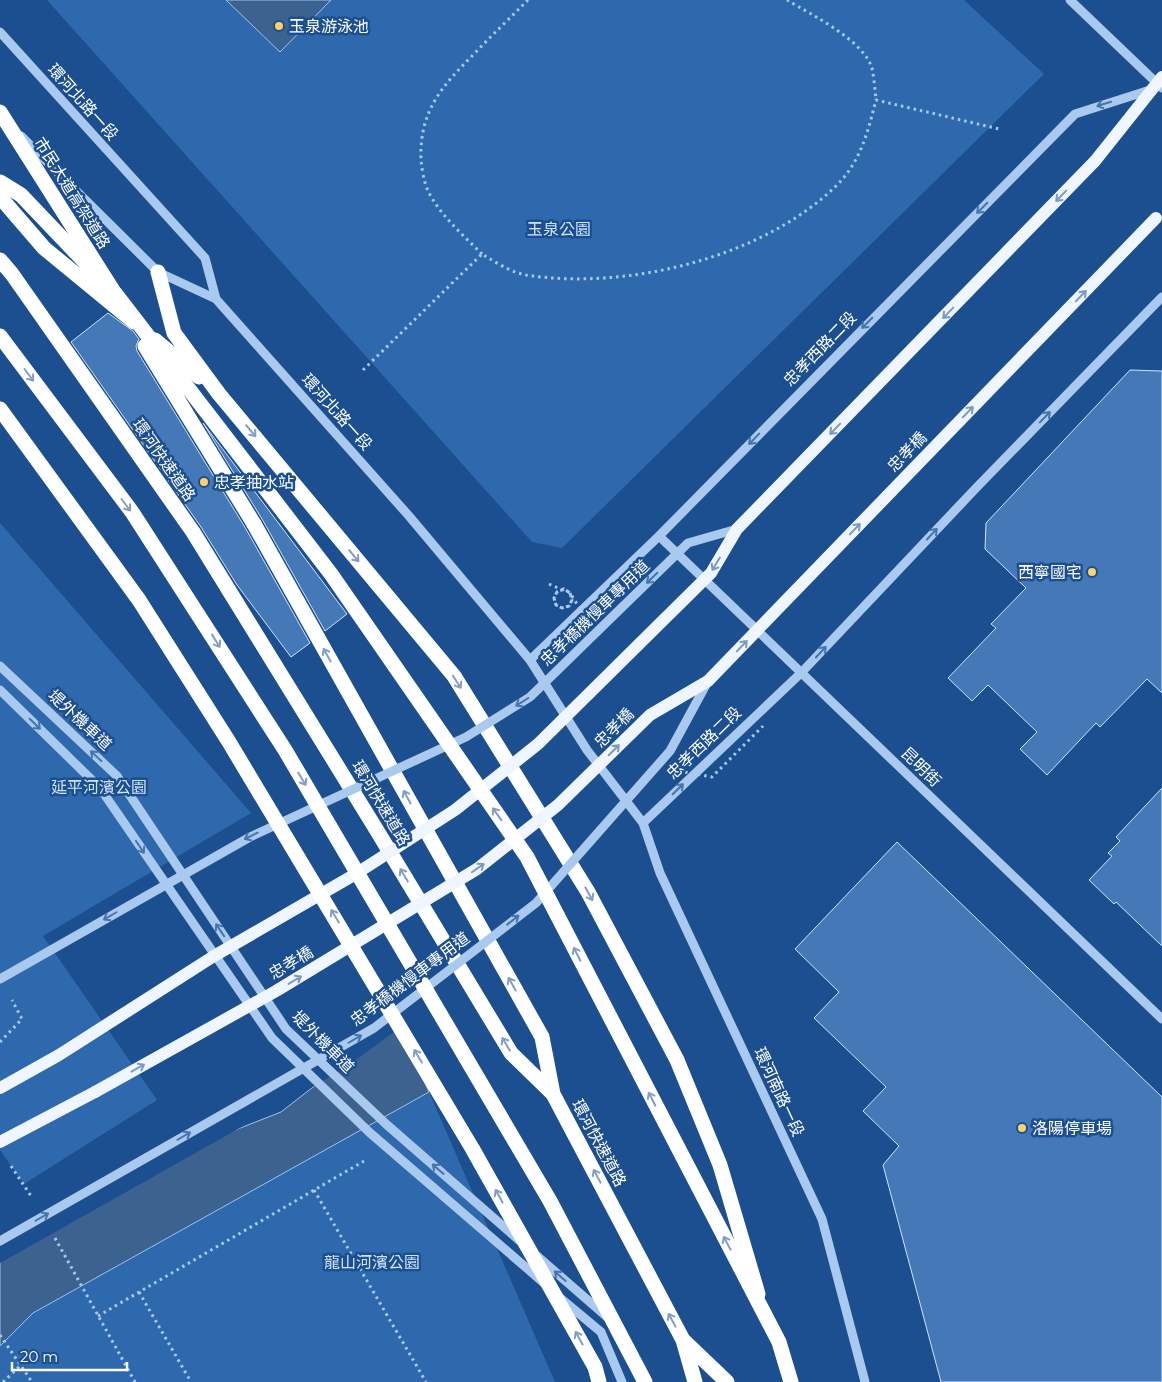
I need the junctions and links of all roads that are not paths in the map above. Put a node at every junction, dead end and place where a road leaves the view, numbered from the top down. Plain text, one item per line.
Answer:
1 (1070, 0) edge
2 (0, 32) edge
3 (1158, 84) edge
4 (0, 113) edge
5 (0, 182) edge
6 (0, 197) edge
7 (1159, 215) edge
8 (0, 260) edge
9 (158, 272) junction
10 (115, 293) junction
11 (1162, 297) edge
12 (216, 299) junction
13 (0, 336) edge
14 (219, 394) junction
15 (0, 409) edge
16 (737, 529) junction
17 (659, 536) junction
18 (530, 660) junction
19 (0, 666) edge
20 (801, 672) junction
21 (708, 681) junction
22 (0, 690) edge
23 (643, 823) junction
24 (0, 979) edge
25 (1162, 1019) edge
26 (0, 1088) edge
27 (553, 1094) junction
28 (0, 1142) edge
29 (0, 1241) edge
30 (683, 1340) junction
31 (599, 1382) edge
32 (622, 1382) edge
33 (641, 1382) edge
34 (645, 1382) edge
35 (695, 1382) edge
36 (728, 1382) edge
37 (784, 1382) edge
38 (791, 1382) edge
39 (865, 1382) edge

1 - 3 street
2 - 12 street, 環河北路一段
3 -> 16 main road, bridge
3 -> 17 street, 忠孝西路二段
4 - 9 street
4 - 10 highway, 市民大道高架道路, bridge
5 - 10 highway, bridge
6 - 14 highway
21 -> 7 main road, 忠孝橋, bridge
27 -> 8 highway, 環河快速道路, bridge
9 - 12 street
9 - 14 highway
27 -> 10 highway, bridge
38 -> 10 highway, bridge
20 -> 11 street, 忠孝西路二段
12 - 18 street, 環河北路一段
13 -> 34 highway, bridge
14 -> 37 highway, bridge
31 -> 15 highway, bridge
16 -> 24 street, 忠孝橋機慢車專用道, bridge
16 -> 26 main road, bridge
17 - 18 street, 忠孝西路二段
17 - 20 street, 昆明街
18 - 23 street, 環河北路一段
33 -> 19 street, 堤外機車道
23 -> 20 street, 忠孝西路二段
20 - 25 street, 昆明街
28 -> 21 main road, 忠孝橋, bridge
29 -> 21 street, 忠孝橋機慢車專用道, bridge
22 -> 32 street, 堤外機車道
23 - 39 street, 環河南路一段
30 -> 27 highway, 環河快速道路
30 - 35 highway, 環河快速道路
30 - 36 highway

